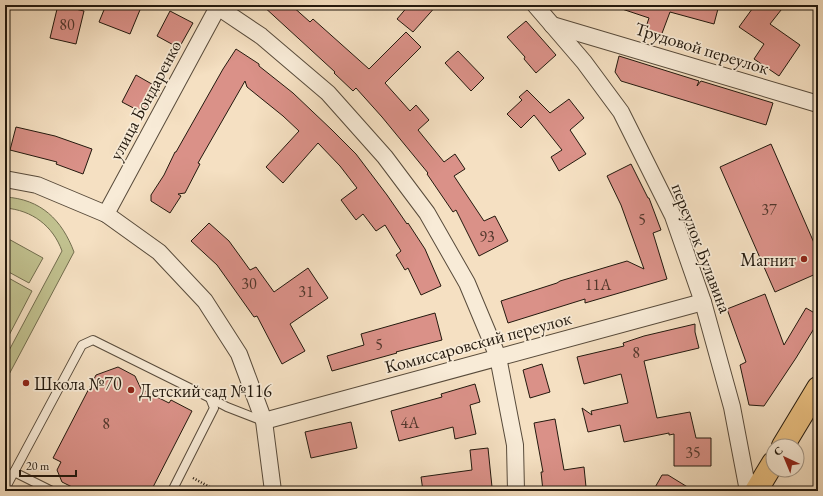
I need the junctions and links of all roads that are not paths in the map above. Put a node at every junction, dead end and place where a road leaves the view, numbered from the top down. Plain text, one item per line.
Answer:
1 (535, 5) edge
2 (218, 6) edge
3 (552, 25) junction
4 (818, 104) edge
5 (5, 179) edge
6 (106, 214) junction
7 (703, 302) junction
8 (498, 357) junction
9 (818, 388) edge
10 (210, 398) junction
11 (264, 421) junction
12 (788, 438) edge
13 (14, 472) junction
14 (765, 476) edge
15 (5, 489) edge
16 (52, 491) edge
17 (172, 491) edge
18 (273, 491) edge
19 (516, 491) edge
20 (748, 491) edge
21 (756, 491) edge

1 - 3 street, переулок Булавина
2 - 6 street, улица Бондаренко
2 - 8 street
3 - 4 street, Трудовой переулок
3 - 7 street, переулок Булавина
5 - 6 street
6 - 11 street
7 - 8 street, Комиссаровский переулок
7 - 20 street, переулок Булавина
8 - 11 street, Комиссаровский переулок
8 - 19 street
9 - 12 main road
10 - 11 lane
10 - 13 lane
10 - 17 lane
11 - 18 street
13 - 15 lane
13 - 16 lane
14 - 21 main road

